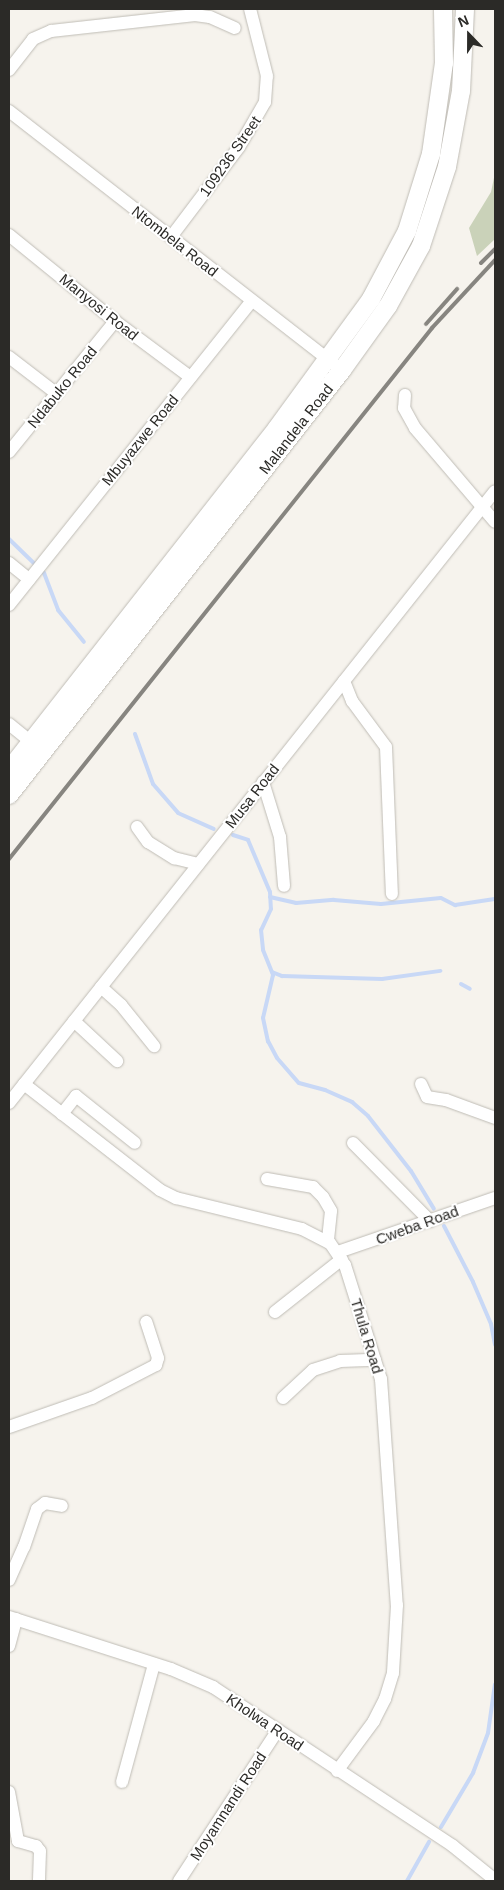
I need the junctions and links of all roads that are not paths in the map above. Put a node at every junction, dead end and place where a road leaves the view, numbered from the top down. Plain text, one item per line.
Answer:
1 (250, 9) edge
2 (443, 9) edge
3 (465, 9) edge
4 (235, 28) dead end
5 (9, 70) edge
6 (9, 111) edge
7 (9, 235) edge
8 (171, 237) junction
9 (251, 302) junction
10 (115, 321) junction
11 (9, 357) edge
12 (336, 365) junction
13 (190, 377) junction
14 (56, 393) junction
15 (405, 395) dead end
16 (9, 452) edge
17 (495, 491) edge
18 (482, 508) junction
19 (495, 522) edge
20 (9, 563) edge
21 (36, 571) junction
22 (9, 605) edge
23 (344, 681) junction
24 (9, 724) edge
25 (38, 747) junction
26 (9, 770) edge
27 (263, 782) junction
28 (9, 795) edge
29 (137, 827) dead end
30 (198, 864) junction
31 (284, 886) dead end
32 (392, 894) dead end
33 (101, 987) junction
34 (74, 1021) junction
35 (154, 1046) dead end
36 (117, 1061) dead end
37 (24, 1084) junction
38 (421, 1084) dead end
39 (9, 1103) edge
40 (62, 1114) junction
41 (495, 1118) edge
42 (135, 1143) dead end
43 (353, 1143) dead end
44 (268, 1179) dead end
45 (495, 1198) edge
46 (430, 1221) junction
47 (328, 1242) junction
48 (340, 1256) junction
49 (275, 1312) dead end
50 (146, 1322) dead end
51 (375, 1360) junction
52 (283, 1398) dead end
53 (9, 1427) edge
54 (62, 1506) dead end
55 (9, 1580) edge
56 (12, 1618) edge
57 (9, 1646) edge
58 (154, 1664) junction
59 (277, 1731) junction
60 (337, 1771) junction
61 (122, 1782) dead end
62 (9, 1792) edge
63 (495, 1880) edge
64 (39, 1881) edge
65 (179, 1881) edge

1 - 8 street, 109236 Street
2 - 12 main road, Malandela Road
3 - 12 main road, Malandela Road
4 - 5 street
6 - 8 street, Ntombela Road
7 - 10 street, Manyosi Road
8 - 9 street, Ntombela Road
9 - 12 street, Ntombela Road
9 - 13 street, Mbuyazwe Road
10 - 13 street, Manyosi Road
10 - 14 street, Ndabuko Road
11 - 14 street
12 - 25 main road, Malandela Road
13 - 21 street, Mbuyazwe Road
14 - 16 street, Ndabuko Road
15 - 18 street
17 - 18 street, Musa Road
18 - 19 street
18 - 23 street, Musa Road
20 - 21 street
21 - 22 street, Mbuyazwe Road
23 - 27 street, Musa Road
23 - 32 street
24 - 25 street
25 - 26 main road, Malandela Road
25 - 28 main road, Malandela Road
27 - 30 street, Musa Road
27 - 31 street
29 - 30 street
30 - 33 street, Musa Road
33 - 34 street, Musa Road
33 - 35 street
34 - 36 street
34 - 37 street, Musa Road
37 - 39 street, Musa Road
37 - 40 street, Thula Road
38 - 41 street
40 - 42 street
40 - 47 street, Thula Road
43 - 46 street
44 - 47 street
45 - 46 street, Cweba Road
46 - 48 street, Cweba Road
47 - 48 street, Thula Road
48 - 49 street, Cweba Road
48 - 51 street, Thula Road
50 - 53 street
51 - 52 street
51 - 60 street, Thula Road
54 - 55 street
56 - 57 street
56 - 58 street, Kholwa Road
58 - 59 street, Kholwa Road
58 - 61 street
59 - 60 street, Kholwa Road
59 - 65 street, Moyamnandi Road
60 - 63 street, Kholwa Road
62 - 64 street

